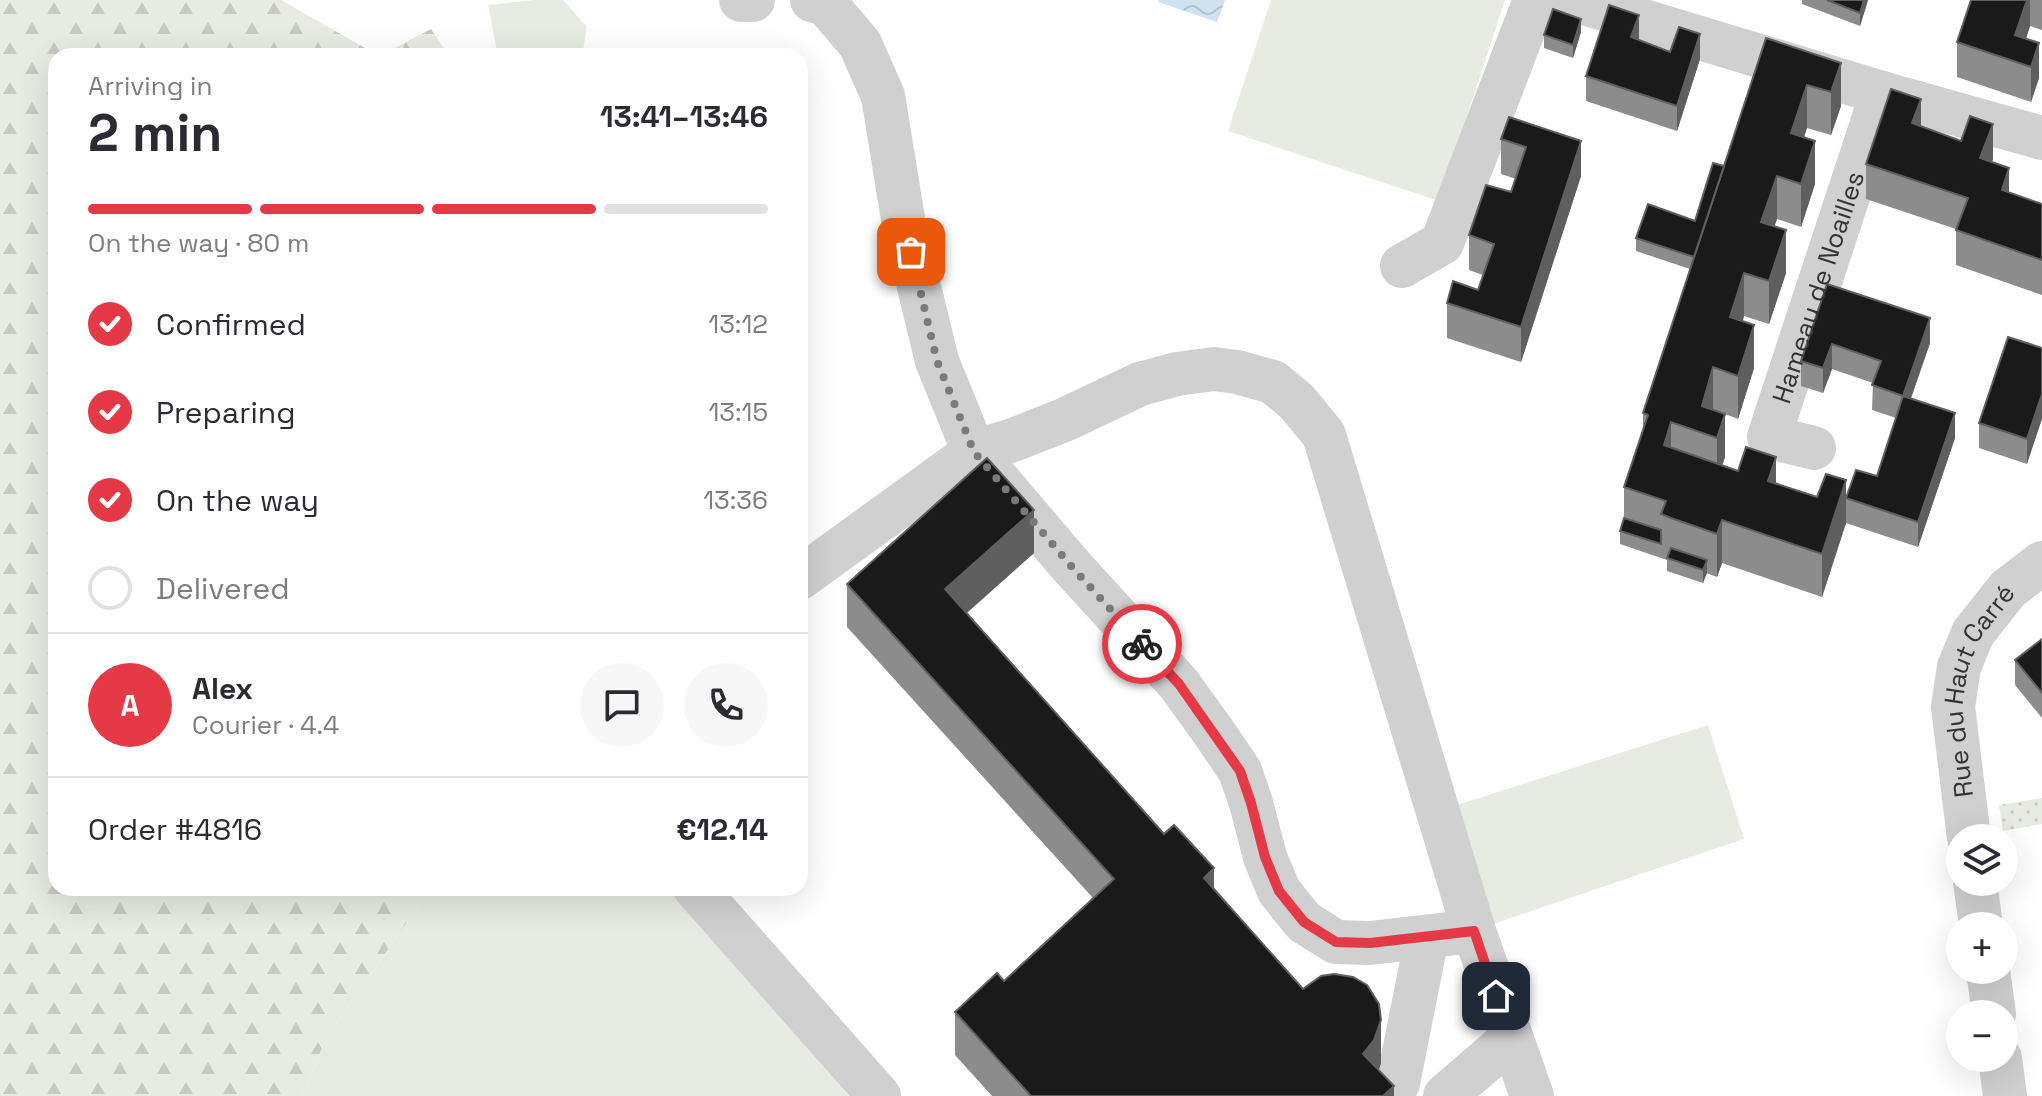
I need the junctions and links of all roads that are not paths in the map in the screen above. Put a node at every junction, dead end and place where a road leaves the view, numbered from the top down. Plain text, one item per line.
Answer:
1 (741, 0) edge
2 (753, 0) edge
3 (812, 0) edge
4 (1535, 0) edge
5 (1574, 0) edge
6 (1882, 93) junction
7 (2042, 138) edge
8 (1402, 266) dead end
9 (1814, 448) dead end
10 (974, 452) junction
11 (2042, 563) edge
12 (808, 572) edge
13 (1967, 824) edge
14 (702, 896) edge
15 (1474, 931) junction
16 (1427, 937) junction
17 (1511, 1039) junction
18 (2002, 1072) edge
19 (879, 1096) edge
20 (1383, 1096) edge
21 (1445, 1096) edge
22 (1532, 1096) edge
23 (2005, 1096) edge

1 - 2 street
3 - 10 street
4 - 8 street
5 - 6 street
6 - 7 street
6 - 9 street, Hameau de Noailles
10 - 12 street
10 - 15 street
10 - 16 street
11 - 13 street, Rue du Haut Carré
14 - 19 street
15 - 16 street
15 - 17 street
16 - 20 street
17 - 21 street
17 - 22 street
18 - 23 street

